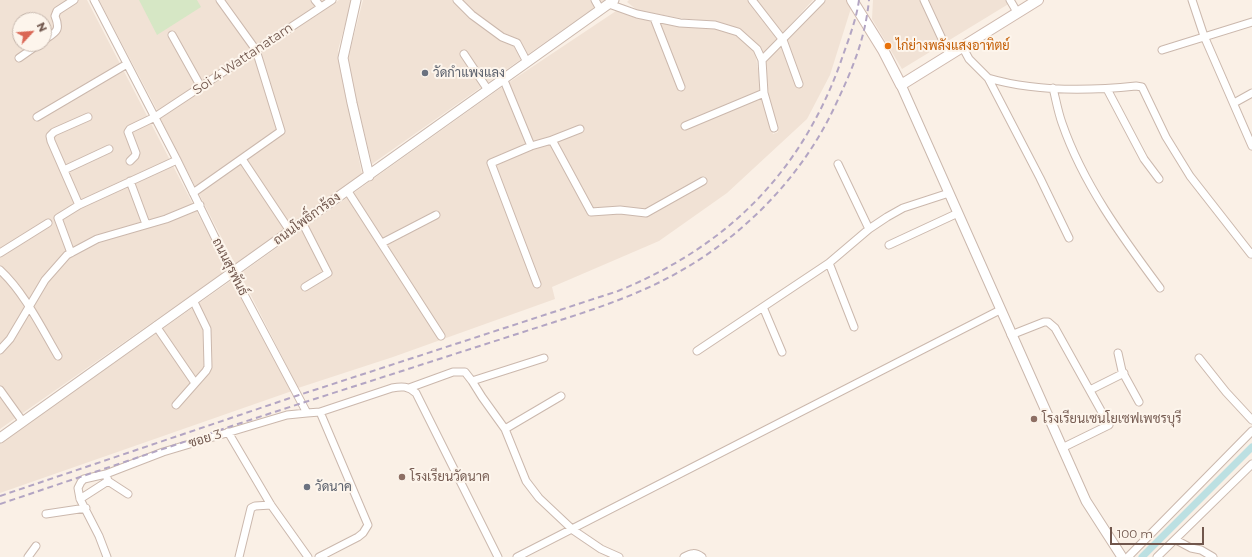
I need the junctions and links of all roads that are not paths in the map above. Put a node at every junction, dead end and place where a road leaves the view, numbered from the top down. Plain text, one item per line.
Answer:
1 (74, 0) edge
2 (94, 0) edge
3 (220, 0) edge
4 (315, 0) edge
5 (332, 0) edge
6 (356, 0) edge
7 (457, 0) edge
8 (595, 0) edge
9 (752, 0) edge
10 (821, 0) edge
11 (852, 0) edge
12 (924, 0) edge
13 (1010, 0) edge
14 (1038, 0) edge
15 (1192, 0) edge
16 (612, 2) edge
17 (320, 7) junction
18 (600, 9) junction
19 (1017, 12) junction
20 (654, 18) junction
21 (1252, 22) edge
22 (52, 34) edge
23 (172, 35) dead end
24 (1204, 36) junction
25 (783, 40) junction
26 (962, 46) junction
27 (256, 50) junction
28 (1162, 50) dead end
29 (28, 52) edge
30 (464, 54) dead end
31 (949, 54) junction
32 (19, 58) dead end
33 (762, 60) junction
34 (527, 62) junction
35 (127, 64) junction
36 (503, 78) junction
37 (988, 78) junction
38 (799, 84) dead end
39 (901, 85) junction
40 (201, 87) junction
41 (681, 87) dead end
42 (1053, 88) junction
43 (1107, 89) junction
44 (488, 90) junction
45 (764, 93) junction
46 (1252, 93) edge
47 (1234, 103) junction
48 (37, 117) dead end
49 (155, 117) junction
50 (88, 118) dead end
51 (686, 126) dead end
52 (774, 128) dead end
53 (580, 130) dead end
54 (552, 140) junction
55 (531, 146) junction
56 (1252, 146) edge
57 (109, 149) dead end
58 (242, 159) junction
59 (177, 160) junction
60 (130, 161) dead end
61 (838, 164) dead end
62 (64, 170) junction
63 (369, 176) junction
64 (1160, 178) dead end
65 (130, 181) junction
66 (703, 181) dead end
67 (347, 190) junction
68 (193, 193) junction
69 (949, 193) junction
70 (79, 205) junction
71 (200, 205) junction
72 (958, 213) junction
73 (436, 215) dead end
74 (302, 222) junction
75 (48, 223) dead end
76 (146, 224) junction
77 (869, 229) junction
78 (290, 231) junction
79 (1069, 238) dead end
80 (382, 243) junction
81 (889, 245) dead end
82 (0, 252) edge
83 (71, 253) junction
84 (1252, 253) edge
85 (829, 263) junction
86 (0, 270) edge
87 (232, 272) junction
88 (537, 284) dead end
89 (305, 287) dead end
90 (1160, 288) dead end
91 (193, 300) junction
92 (29, 307) junction
93 (762, 308) junction
94 (1000, 310) junction
95 (156, 326) junction
96 (854, 327) dead end
97 (1011, 335) junction
98 (441, 336) dead end
99 (0, 350) edge
100 (697, 351) dead end
101 (782, 352) dead end
102 (1118, 353) dead end
103 (58, 356) dead end
104 (544, 358) dead end
105 (1199, 358) dead end
106 (1124, 373) junction
107 (472, 380) junction
108 (195, 383) junction
109 (408, 388) junction
110 (0, 390) edge
111 (1090, 390) junction
112 (561, 396) dead end
113 (1139, 402) dead end
114 (176, 405) dead end
115 (320, 412) junction
116 (307, 413) junction
117 (1252, 420) edge
118 (23, 422) junction
119 (505, 428) junction
120 (1252, 431) edge
121 (228, 432) junction
122 (0, 438) edge
123 (1062, 448) junction
124 (1252, 464) edge
125 (107, 478) junction
126 (128, 494) dead end
127 (80, 499) junction
128 (271, 505) junction
129 (86, 508) junction
130 (46, 514) dead end
131 (572, 529) junction
132 (1176, 540) junction
133 (36, 546) dead end
134 (28, 557) edge
135 (107, 557) edge
136 (239, 557) edge
137 (308, 557) edge
138 (319, 557) edge
139 (498, 557) edge
140 (517, 557) edge
141 (619, 557) edge
142 (684, 557) edge
143 (702, 557) edge
144 (1122, 557) edge
145 (1128, 557) edge
146 (1157, 557) edge
147 (1214, 557) edge

1 - 22 street
2 - 35 street, ถนนสุรพันธ์
3 - 27 street
4 - 17 street
5 - 17 street, Soi 4 Wattanatam
6 - 63 street
7 - 34 street
8 - 18 street
9 - 25 street
10 - 25 street
11 - 39 main road
12 - 31 street
13 - 19 street
14 - 19 main road
15 - 24 street
16 - 18 street, ถนนโพธิ์การ้อง
16 - 20 street
17 - 27 street, Soi 4 Wattanatam
18 - 34 street, ถนนโพธิ์การ้อง
19 - 26 main road
20 - 33 street
20 - 41 street
21 - 24 street
23 - 40 street
24 - 28 street
24 - 47 street
25 - 33 street
25 - 38 street
26 - 31 main road
26 - 37 street
27 - 40 street, Soi 4 Wattanatam
27 - 58 street
29 - 32 street
30 - 44 street
31 - 39 main road
33 - 45 street
34 - 36 street, ถนนโพธิ์การ้อง
35 - 48 street
35 - 49 street, ถนนสุรพันธ์
36 - 44 street, ถนนโพธิ์การ้อง
36 - 55 street
37 - 42 street
37 - 79 street
39 - 69 street
40 - 49 street, Soi 4 Wattanatam
42 - 43 street
42 - 90 street
43 - 64 street
43 - 84 street
44 - 63 street, ถนนโพธิ์การ้อง
45 - 51 street
45 - 52 street
46 - 47 street
47 - 56 street
49 - 59 street, ถนนสุรพันธ์
49 - 60 street, Soi 4 Wattanatam
50 - 62 street
53 - 54 street
54 - 55 street
54 - 66 street
55 - 88 street
57 - 62 street
58 - 68 street
58 - 78 street
59 - 65 street
59 - 68 street, ถนนสุรพันธ์
61 - 77 street
62 - 70 street
63 - 67 street, ถนนโพธิ์การ้อง
65 - 70 street
65 - 76 street
67 - 74 street, ถนนโพธิ์การ้อง
67 - 80 street
68 - 71 street, ถนนสุรพันธ์
69 - 72 street
69 - 77 street
70 - 83 street
71 - 76 street
71 - 87 street, ถนนสุรพันธ์
72 - 81 street
72 - 94 street
73 - 80 street
74 - 78 street, ถนนโพธิ์การ้อง
74 - 89 street
75 - 82 street
76 - 83 street
77 - 85 street
78 - 87 street, ถนนโพธิ์การ้อง
80 - 98 street
83 - 92 street
85 - 93 street
85 - 96 street
86 - 92 street
87 - 91 street, ถนนโพธิ์การ้อง
87 - 116 street, ถนนสุรพันธ์
91 - 95 street, ถนนโพธิ์การ้อง
91 - 108 street
92 - 99 street
92 - 103 street
93 - 100 street
93 - 101 street
94 - 97 street
94 - 131 street
95 - 108 street
95 - 118 street, ถนนโพธิ์การ้อง
97 - 111 street
97 - 123 street
102 - 106 street
104 - 107 street
105 - 117 street
106 - 111 street
106 - 113 street
107 - 109 street
107 - 119 street
108 - 114 street
109 - 115 street
109 - 139 street
110 - 118 street
111 - 123 street
112 - 119 street
115 - 116 street
115 - 138 street
116 - 121 street, ซอย 3
118 - 122 street, ถนนโพธิ์การ้อง
119 - 131 street
120 - 145 street
121 - 125 street, ซอย 3
121 - 128 street
123 - 144 street
124 - 132 street
125 - 126 street
125 - 127 street, ซอย 3
125 - 127 street, ซอย 3
127 - 129 street
128 - 136 street
128 - 137 street
129 - 130 street
129 - 135 street
131 - 140 street
131 - 141 street
132 - 146 street
132 - 147 street
133 - 134 street
142 - 143 street

